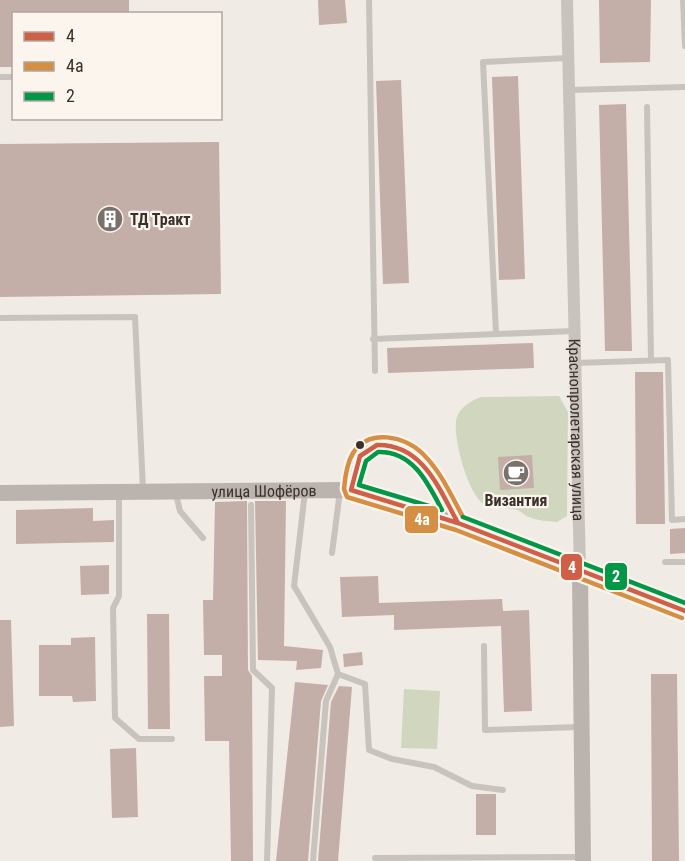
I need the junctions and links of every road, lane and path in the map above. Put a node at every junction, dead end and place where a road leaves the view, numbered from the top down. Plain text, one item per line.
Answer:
1 (369, 0) edge
2 (567, 0) edge
3 (683, 0) edge
4 (685, 46) edge
5 (568, 58) junction
6 (685, 87) edge
7 (569, 90) junction
8 (647, 107) dead end
9 (0, 318) edge
10 (574, 331) junction
11 (496, 333) junction
12 (373, 339) junction
13 (651, 360) junction
14 (575, 363) junction
15 (375, 371) dead end
16 (346, 489) junction
17 (305, 490) junction
18 (176, 491) junction
19 (119, 492) junction
20 (144, 492) junction
21 (0, 493) edge
22 (251, 505) dead end
23 (685, 519) edge
24 (458, 524) junction
25 (203, 538) dead end
26 (332, 553) dead end
27 (665, 562) dead end
28 (685, 562) edge
29 (580, 572) junction
30 (685, 611) edge
31 (484, 646) dead end
32 (338, 674) junction
33 (581, 727) junction
34 (172, 739) dead end
35 (503, 790) dead end
36 (375, 858) dead end
37 (583, 859) edge
38 (267, 861) edge
39 (312, 861) edge

1 - 12 lane
2 - 5 street, Краснопролетарская улица
3 - 4 lane
5 - 7 street, Краснопролетарская улица
5 - 11 lane
6 - 7 lane
7 - 10 street, Краснопролетарская улица
8 - 13 lane
9 - 20 lane
10 - 11 lane
10 - 14 street, Краснопролетарская улица
11 - 12 lane
12 - 15 lane
13 - 14 lane
13 - 23 lane
14 - 29 street, Краснопролетарская улица
16 - 17 street, улица Шофёров
16 - 24 street, улица Шофёров
16 - 24 lane
16 - 26 lane
17 - 18 street, улица Шофёров
17 - 32 lane
18 - 20 street, улица Шофёров
18 - 25 lane
19 - 20 street, улица Шофёров
19 - 21 street, улица Шофёров
19 - 34 lane
22 - 38 lane
24 - 29 street, улица Шофёров
27 - 28 lane
29 - 30 street, улица Шофёров
29 - 33 street, Краснопролетарская улица
31 - 33 lane
32 - 35 lane
32 - 39 lane
33 - 37 street, Краснопролетарская улица
36 - 37 lane

